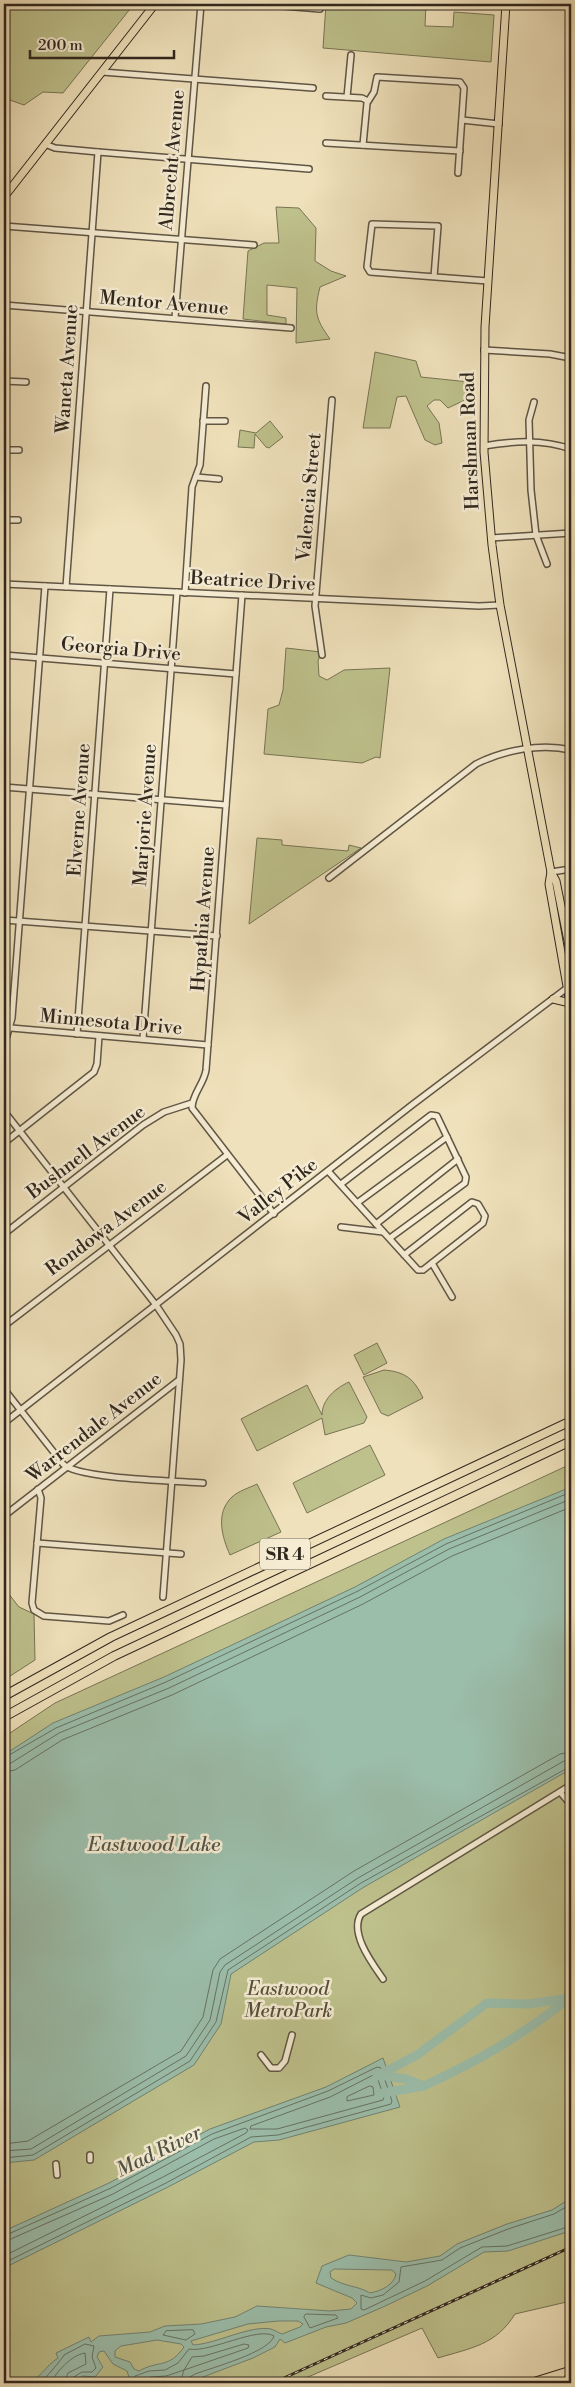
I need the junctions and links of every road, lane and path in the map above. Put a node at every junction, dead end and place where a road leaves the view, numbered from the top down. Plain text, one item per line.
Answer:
1 (155, 4) edge
2 (201, 4) edge
3 (258, 4) edge
4 (506, 4) edge
5 (320, 9) dead end
6 (351, 54) dead end
7 (102, 72) junction
8 (194, 79) junction
9 (312, 88) dead end
10 (326, 96) dead end
11 (347, 97) junction
12 (368, 101) junction
13 (462, 120) junction
14 (499, 124) junction
15 (326, 143) dead end
16 (45, 144) junction
17 (363, 145) junction
18 (460, 151) junction
19 (98, 152) junction
20 (187, 160) junction
21 (309, 169) dead end
22 (458, 173) dead end
23 (4, 197) edge
24 (4, 226) edge
25 (92, 233) junction
26 (181, 239) junction
27 (254, 245) dead end
28 (434, 277) junction
29 (488, 281) junction
30 (4, 305) edge
31 (87, 311) junction
32 (175, 318) junction
33 (291, 328) dead end
34 (484, 350) junction
35 (571, 358) edge
36 (4, 381) edge
37 (26, 382) dead end
38 (206, 386) dead end
39 (332, 400) dead end
40 (534, 402) dead end
41 (203, 420) junction
42 (225, 421) dead end
43 (530, 441) junction
44 (484, 446) junction
45 (571, 449) edge
46 (4, 450) edge
47 (19, 450) dead end
48 (196, 477) junction
49 (219, 479) dead end
50 (4, 520) edge
51 (18, 520) dead end
52 (571, 533) edge
53 (536, 535) junction
54 (491, 538) junction
55 (547, 564) dead end
56 (4, 584) edge
57 (45, 586) junction
58 (66, 587) junction
59 (110, 589) junction
60 (177, 592) junction
61 (185, 593) junction
62 (242, 595) junction
63 (316, 599) junction
64 (500, 605) junction
65 (4, 655) edge
66 (322, 655) dead end
67 (40, 657) junction
68 (105, 663) junction
69 (171, 668) junction
70 (236, 674) junction
71 (528, 749) junction
72 (571, 750) edge
73 (4, 786) edge
74 (30, 790) junction
75 (95, 795) junction
76 (161, 800) junction
77 (226, 805) junction
78 (571, 869) edge
79 (551, 872) junction
80 (329, 878) dead end
81 (4, 920) edge
82 (20, 921) junction
83 (85, 926) junction
84 (151, 931) junction
85 (216, 936) junction
86 (571, 956) edge
87 (570, 986) edge
88 (553, 999) junction
89 (571, 1006) edge
90 (11, 1028) junction
91 (77, 1034) junction
92 (99, 1036) junction
93 (143, 1040) junction
94 (208, 1045) junction
95 (4, 1046) edge
96 (192, 1103) junction
97 (4, 1111) edge
98 (19, 1131) junction
99 (447, 1137) junction
100 (4, 1143) edge
101 (227, 1155) junction
102 (458, 1159) junction
103 (328, 1171) junction
104 (341, 1184) junction
105 (64, 1187) junction
106 (357, 1204) junction
107 (274, 1214) junction
108 (376, 1224) junction
109 (341, 1227) dead end
110 (384, 1232) junction
111 (4, 1234) edge
112 (390, 1238) junction
113 (109, 1245) junction
114 (404, 1255) junction
115 (432, 1263) junction
116 (452, 1297) dead end
117 (156, 1305) junction
118 (4, 1326) edge
119 (179, 1380) junction
120 (4, 1389) edge
121 (20, 1410) junction
122 (571, 1421) edge
123 (4, 1423) edge
124 (571, 1441) edge
125 (571, 1447) edge
126 (536, 1457) junction
127 (66, 1468) junction
128 (171, 1480) junction
129 (203, 1483) dead end
130 (38, 1489) junction
131 (4, 1516) edge
132 (37, 1543) junction
133 (166, 1553) junction
134 (181, 1554) dead end
135 (162, 1597) dead end
136 (123, 1616) dead end
137 (4, 1696) edge
138 (4, 1718) edge
139 (571, 1785) edge
140 (560, 1792) junction
141 (571, 1805) edge
142 (383, 1979) dead end
143 (292, 2035) dead end
144 (261, 2055) dead end
145 (56, 2164) dead end
146 (57, 2176) dead end
147 (571, 2370) edge
148 (561, 2373) junction
149 (529, 2383) edge
150 (563, 2383) edge

1 - 7 main road
2 - 8 street, Albrecht Avenue
3 - 5 street
4 - 14 main road, Harshman Road
6 - 11 street
7 - 8 street
7 - 16 main road
8 - 9 street
8 - 20 street, Albrecht Avenue
10 - 11 street
11 - 12 street
12 - 13 street
12 - 17 street
13 - 14 street
13 - 18 street
14 - 29 main road, Harshman Road
15 - 17 street
16 - 19 street
16 - 23 main road
17 - 18 street
18 - 22 street
19 - 20 street
19 - 25 street, Waneta Avenue
20 - 21 street
20 - 26 street, Albrecht Avenue
24 - 25 street
25 - 26 street
25 - 31 street, Waneta Avenue
26 - 27 street
26 - 32 street, Albrecht Avenue
28 - 28 street
28 - 29 street
29 - 34 main road, Harshman Road
30 - 31 street, Mentor Avenue
31 - 32 street, Mentor Avenue
31 - 58 street, Waneta Avenue
32 - 33 street, Mentor Avenue
34 - 35 street
34 - 44 main road, Harshman Road
36 - 37 street
38 - 41 street
39 - 63 street, Valencia Street
40 - 43 street
41 - 42 street
41 - 48 street
43 - 44 street
43 - 45 street
43 - 53 street
44 - 54 main road, Harshman Road
46 - 47 street
48 - 49 street
48 - 61 street
50 - 51 street
52 - 53 street
53 - 54 street
53 - 55 street
54 - 64 main road, Harshman Road
56 - 57 street, Beatrice Drive
57 - 58 street, Beatrice Drive
57 - 67 street
58 - 59 street, Beatrice Drive
59 - 60 street, Beatrice Drive
59 - 68 street, Elverne Avenue
60 - 61 street, Beatrice Drive
60 - 69 street, Marjorie Avenue
61 - 62 street, Beatrice Drive
62 - 63 street, Beatrice Drive
62 - 70 street, Hypathia Avenue
63 - 64 street, Beatrice Drive
63 - 66 street, Valencia Street
64 - 71 main road, Harshman Road
65 - 67 street, Georgia Drive
67 - 68 street, Georgia Drive
67 - 74 street
68 - 69 street, Georgia Drive
68 - 75 street, Elverne Avenue
69 - 70 street, Georgia Drive
69 - 76 street, Marjorie Avenue
70 - 77 street, Hypathia Avenue
71 - 72 street
71 - 79 main road, Harshman Road
71 - 80 street
73 - 74 street
74 - 75 street
74 - 82 street
75 - 76 street
75 - 83 street, Elverne Avenue
76 - 77 street
76 - 84 street, Marjorie Avenue
77 - 85 street, Hypathia Avenue
78 - 79 street
79 - 86 main road, Harshman Road
79 - 87 main road, Harshman Road
81 - 82 street
82 - 83 street
82 - 90 street
83 - 84 street
83 - 91 street, Elverne Avenue
84 - 85 street
84 - 93 street, Marjorie Avenue
85 - 94 street, Hypathia Avenue
87 - 88 street, Valley Pike
87 - 89 main road, Harshman Road
88 - 89 main road
88 - 103 street, Valley Pike
90 - 91 street, Minnesota Drive
90 - 95 street
91 - 92 street, Minnesota Drive
92 - 93 street, Minnesota Drive
92 - 98 street
93 - 94 street, Minnesota Drive
94 - 96 street, Hypathia Avenue
96 - 101 street
96 - 105 street, Bushnell Avenue
97 - 98 street
98 - 100 street
98 - 105 street
99 - 102 street
99 - 104 street
99 - 106 street
101 - 107 street
101 - 113 street, Rondowa Avenue
102 - 108 street
102 - 112 street
103 - 104 street
103 - 107 street, Valley Pike
104 - 106 street
105 - 111 street, Bushnell Avenue
105 - 113 street
106 - 108 street
107 - 117 street, Valley Pike
108 - 110 street
109 - 110 street
110 - 112 street
112 - 114 street
113 - 117 street
113 - 118 street, Rondowa Avenue
114 - 115 street
114 - 115 street
115 - 116 street
117 - 119 street
117 - 121 street, Valley Pike
119 - 127 street, Warrendale Avenue
119 - 128 street
120 - 121 street
121 - 123 street, Valley Pike
121 - 127 street
122 - 137 highway, SR 4
124 - 126 highway, SR 4
125 - 126 highway
126 - 138 highway, SR 4
127 - 128 street
127 - 130 street, Warrendale Avenue
128 - 129 street
128 - 133 street
130 - 131 street, Warrendale Avenue
130 - 132 street
132 - 133 street
132 - 136 street
133 - 134 street
133 - 135 street
139 - 140 street
140 - 141 street
140 - 142 street
143 - 144 street
145 - 146 street
147 - 148 main road
148 - 149 main road
148 - 150 street

